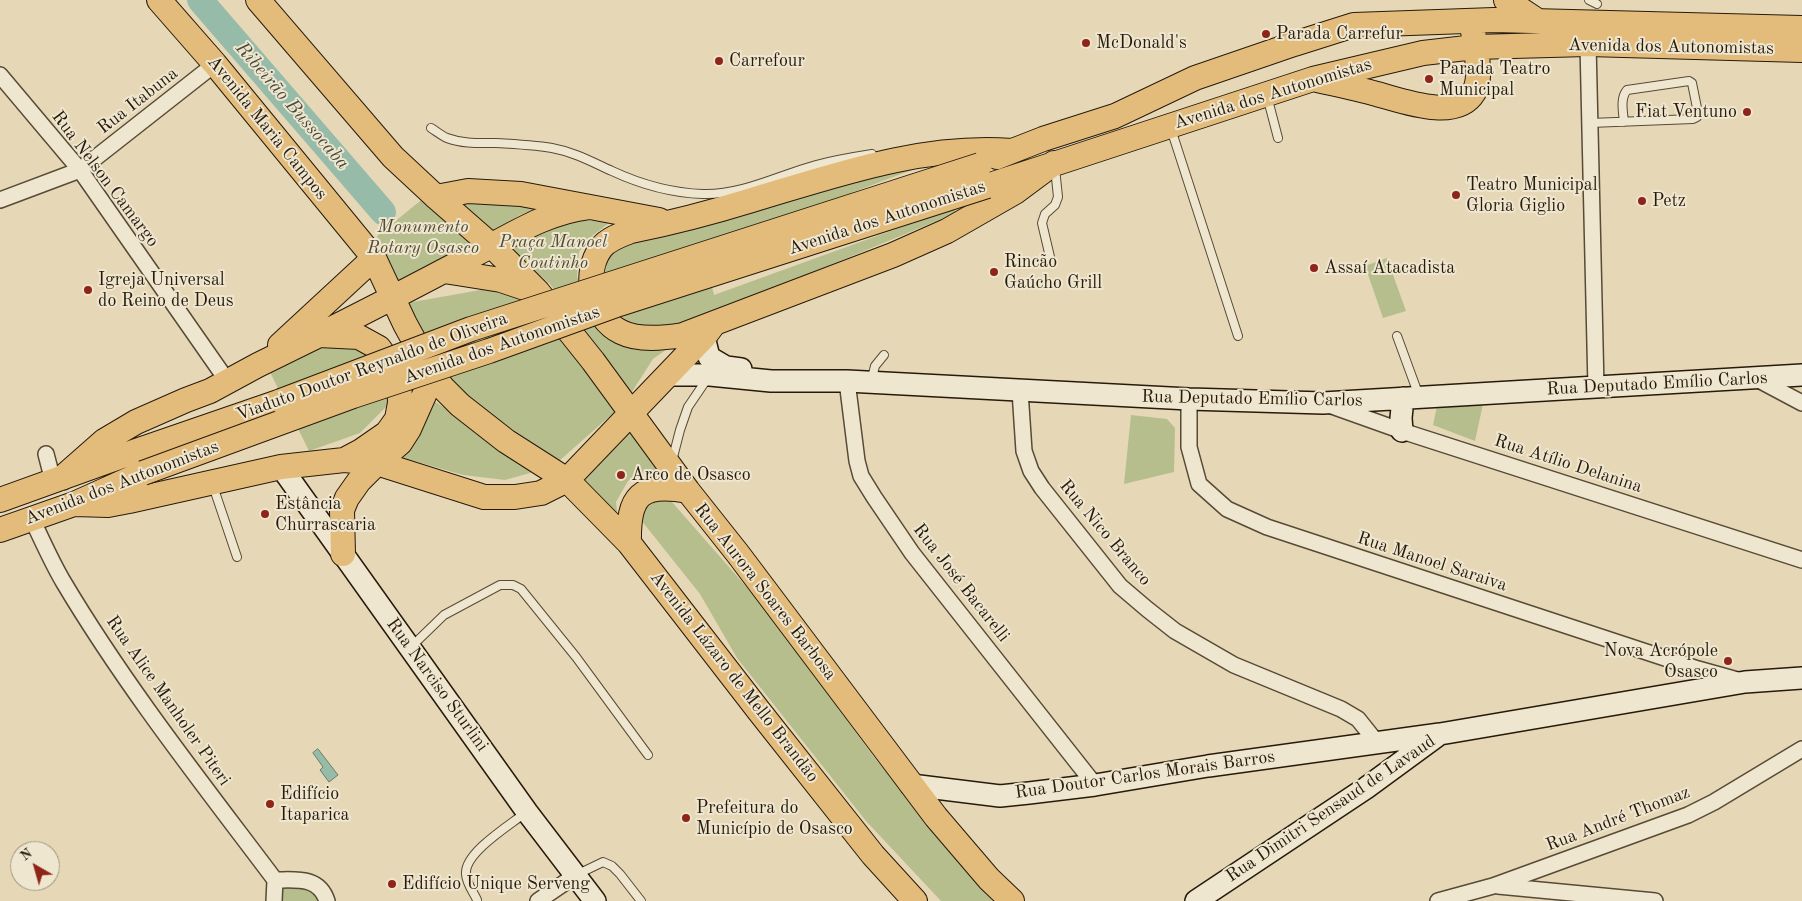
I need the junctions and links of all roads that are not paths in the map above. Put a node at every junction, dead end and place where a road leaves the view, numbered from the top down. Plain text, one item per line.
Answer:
1 (159, 0) edge
2 (258, 0) edge
3 (1506, 0) edge
4 (1589, 0) edge
5 (1597, 4) dead end
6 (1471, 20) junction
7 (1538, 21) junction
8 (1802, 28) edge
9 (1588, 44) junction
10 (1475, 47) junction
11 (1802, 50) edge
12 (215, 64) junction
13 (0, 75) edge
14 (1313, 79) junction
15 (1267, 94) junction
16 (1624, 122) junction
17 (1590, 123) junction
18 (1169, 125) junction
19 (431, 128) dead end
20 (1278, 138) dead end
21 (1012, 151) junction
22 (911, 156) junction
23 (1054, 163) junction
24 (80, 170) junction
25 (983, 175) junction
26 (436, 197) junction
27 (0, 200) edge
28 (589, 208) junction
29 (670, 222) junction
30 (492, 246) junction
31 (1050, 257) dead end
32 (374, 258) junction
33 (444, 271) junction
34 (538, 292) junction
35 (394, 297) junction
36 (709, 330) junction
37 (319, 334) junction
38 (1238, 336) dead end
39 (1397, 336) dead end
40 (884, 355) dead end
41 (258, 365) junction
42 (433, 375) junction
43 (710, 375) junction
44 (1802, 375) edge
45 (667, 376) junction
46 (1754, 378) junction
47 (792, 380) junction
48 (847, 381) junction
49 (228, 382) junction
50 (871, 382) junction
51 (1596, 388) junction
52 (1020, 390) junction
53 (1411, 398) junction
54 (1190, 399) junction
55 (1323, 403) junction
56 (1802, 403) edge
57 (632, 412) junction
58 (1402, 431) junction
59 (136, 451) joint
60 (46, 454) dead end
61 (344, 460) junction
62 (377, 463) junction
63 (281, 467) junction
64 (670, 467) junction
65 (58, 480) junction
66 (567, 480) junction
67 (212, 483) junction
68 (688, 491) junction
69 (0, 500) edge
70 (74, 504) junction
71 (32, 519) junction
72 (0, 530) edge
73 (629, 543) junction
74 (343, 554) junction
75 (237, 557) dead end
76 (1802, 560) edge
77 (410, 648) junction
78 (1802, 678) edge
79 (1745, 682) junction
80 (1440, 734) junction
81 (1378, 744) junction
82 (1802, 749) edge
83 (648, 755) dead end
84 (911, 785) junction
85 (1095, 785) junction
86 (1366, 788) junction
87 (527, 812) junction
88 (576, 875) junction
89 (275, 880) junction
90 (1493, 886) junction
91 (477, 900) edge
92 (274, 901) edge
93 (327, 901) edge
94 (538, 901) edge
95 (595, 901) edge
96 (641, 901) edge
97 (915, 901) edge
98 (1012, 901) edge
99 (1196, 901) edge
100 (1438, 901) edge
101 (1655, 901) edge

1 - 12 main road, Avenida Maria Campos
2 - 26 main road, Rua Aurora Soares Barbosa
3 - 7 main road
4 - 5 lane
6 - 7 main road, Avenida dos Autonomistas
6 - 10 main road
6 - 21 main road, Avenida dos Autonomistas
7 - 8 main road, Avenida dos Autonomistas
9 - 10 main road, Avenida dos Autonomistas
9 - 11 main road, Avenida dos Autonomistas
9 - 17 street
10 - 14 main road, Avenida dos Autonomistas
10 - 14 main road
12 - 24 street, Rua Itabuna
12 - 32 main road, Avenida Maria Campos
13 - 24 street, Rua Nelson Camargo
14 - 15 main road, Avenida dos Autonomistas
15 - 18 main road, Avenida dos Autonomistas
15 - 20 lane
16 - 16 lane
16 - 17 lane
17 - 51 street
18 - 23 main road, Avenida dos Autonomistas
18 - 38 lane
19 - 22 lane
21 - 22 main road
21 - 25 main road, Avenida dos Autonomistas
22 - 29 main road
23 - 25 main road, Avenida dos Autonomistas
23 - 31 lane
23 - 36 main road
24 - 27 street, Rua Itabuna
24 - 49 street, Rua Nelson Camargo
25 - 59 main road, Viaduto Doutor Reynaldo de Oliveira, bridge
25 - 70 main road, Avenida dos Autonomistas, bridge
26 - 28 main road
26 - 30 main road, Rua Aurora Soares Barbosa
28 - 29 main road
28 - 30 main road
29 - 36 main road
30 - 33 main road
30 - 34 main road, Rua Aurora Soares Barbosa
32 - 35 main road, Avenida Maria Campos
32 - 41 main road
33 - 34 main road
33 - 35 main road
34 - 57 main road, Rua Aurora Soares Barbosa
35 - 37 main road
35 - 42 main road, Avenida Maria Campos
36 - 45 main road
36 - 47 street, Rua Deputado Emílio Carlos
37 - 41 main road
37 - 61 main road
39 - 53 lane
40 - 50 lane
41 - 49 main road
42 - 62 main road
42 - 66 main road, Avenida Lázaro de Mello Brandão
43 - 45 street, Rua Deputado Emílio Carlos
43 - 47 street, Rua Deputado Emílio Carlos
43 - 64 lane
44 - 46 street, Rua Deputado Emílio Carlos
45 - 57 main road
46 - 51 street, Rua Deputado Emílio Carlos
46 - 56 street
47 - 48 street, Rua Deputado Emílio Carlos
48 - 50 street, Rua Deputado Emílio Carlos
48 - 85 street, Rua José Bacarelli
49 - 65 main road
50 - 52 street, Rua Deputado Emílio Carlos
51 - 53 street, Rua Deputado Emílio Carlos
52 - 54 street, Rua Deputado Emílio Carlos
52 - 81 street, Rua Nico Branco
53 - 55 street, Rua Deputado Emílio Carlos
53 - 58 street
54 - 55 street, Rua Deputado Emílio Carlos
54 - 79 street, Rua Manoel Saraiva
55 - 58 street, Rua Atílio Delanina
57 - 64 main road, Rua Aurora Soares Barbosa
57 - 66 main road
58 - 76 street, Rua Atílio Delanina
59 - 65 main road, Avenida dos Autonomistas
60 - 65 street
61 - 62 main road
61 - 63 main road
62 - 66 main road
62 - 74 main road
63 - 67 main road
63 - 74 street, Rua Narciso Sturlini
64 - 68 main road, Rua Aurora Soares Barbosa
65 - 69 main road, Avenida dos Autonomistas
66 - 73 main road, Avenida Lázaro de Mello Brandão
67 - 70 main road
67 - 75 lane
68 - 73 main road
68 - 84 main road, Rua Aurora Soares Barbosa
70 - 71 main road, Avenida dos Autonomistas
71 - 72 main road, Avenida dos Autonomistas
71 - 89 street, Rua Alice Manholer Piteri
73 - 97 main road, Avenida Lázaro de Mello Brandão
74 - 77 street, Rua Narciso Sturlini
77 - 83 lane
77 - 87 street, Rua Narciso Sturlini
78 - 79 street, Rua Doutor Carlos Morais Barros
79 - 80 street, Rua Doutor Carlos Morais Barros
80 - 81 street, Rua Doutor Carlos Morais Barros
80 - 86 street, Rua Dimitri Sensaud de Lavaud
81 - 85 street, Rua Doutor Carlos Morais Barros
81 - 86 street
82 - 90 street, Rua André Thomaz
84 - 85 street, Rua Doutor Carlos Morais Barros
84 - 98 main road, Rua Aurora Soares Barbosa
86 - 99 street, Rua Dimitri Sensaud de Lavaud
87 - 88 street, Rua Narciso Sturlini
87 - 91 lane
88 - 94 street
88 - 95 street, Rua Narciso Sturlini
88 - 96 lane
89 - 92 street
89 - 93 street
90 - 100 street, Rua André Thomaz
90 - 101 street

